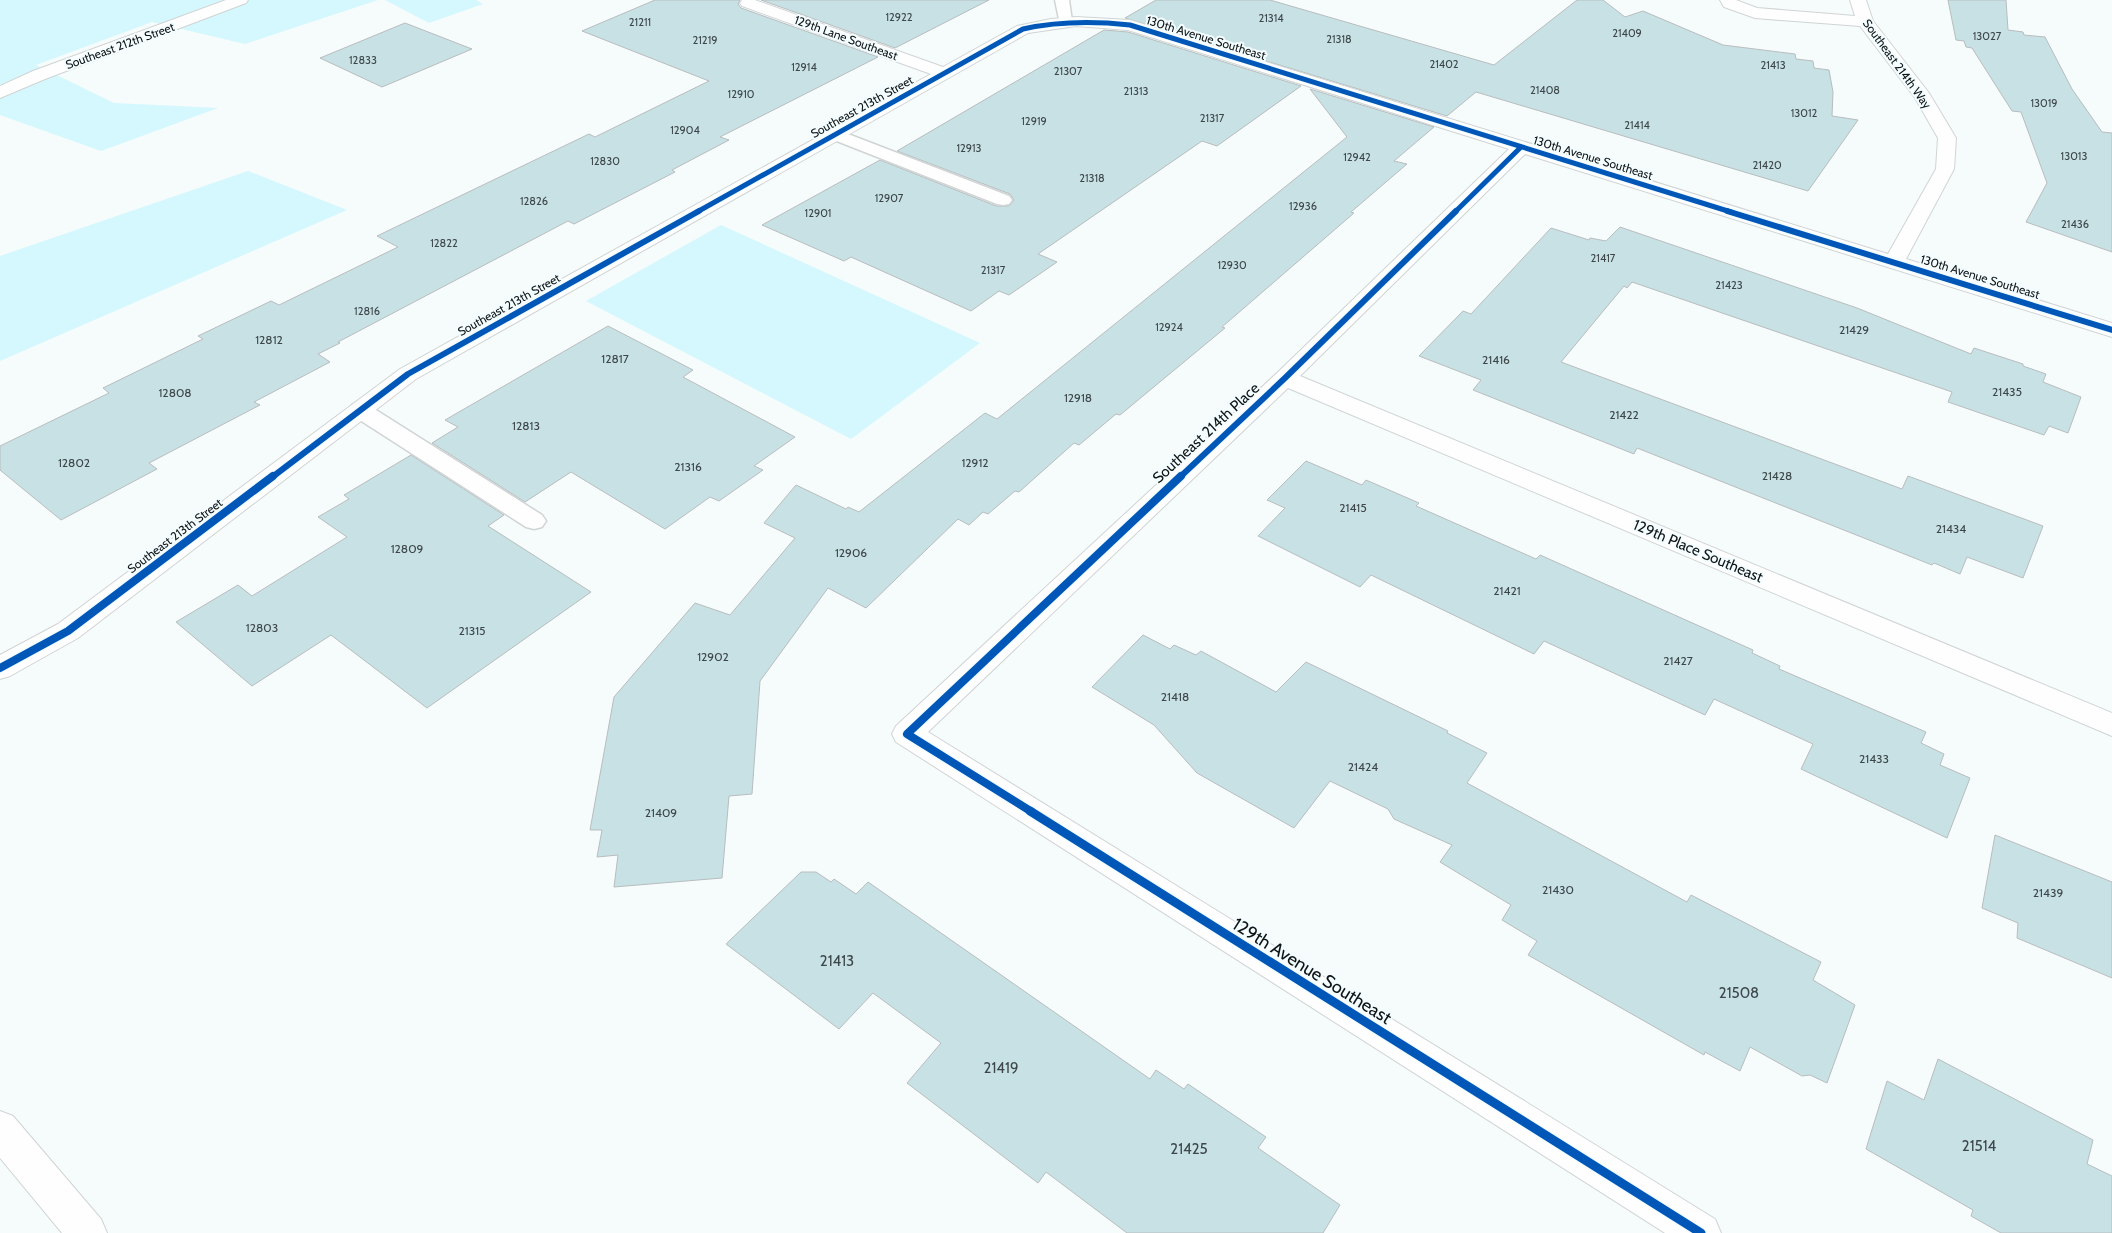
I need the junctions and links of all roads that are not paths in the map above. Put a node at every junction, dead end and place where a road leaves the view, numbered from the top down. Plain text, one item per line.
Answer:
1 (240, 0) edge
2 (1728, 0) edge
3 (1858, 0) edge
4 (748, 3) dead end
5 (1064, 10) edge
6 (1865, 22) junction
7 (945, 73) junction
8 (0, 93) edge
9 (835, 134) junction
10 (1520, 148) junction
11 (1003, 200) dead end
12 (1894, 262) junction
13 (2112, 330) edge
14 (1285, 378) junction
15 (360, 410) junction
16 (534, 521) dead end
17 (0, 668) edge
18 (2112, 725) edge
19 (907, 734) joint
20 (0, 1129) edge
21 (87, 1233) edge
22 (1701, 1233) edge

1 - 8 street, Southeast 212th Street
2 - 6 street
3 - 6 street, Southeast 214th Way
4 - 7 street, 129th Lane Southeast
5 - 7 street, Southeast 213th Street
5 - 10 street, 130th Avenue Southeast
6 - 12 street, Southeast 214th Way
7 - 9 street, Southeast 213th Street
9 - 11 lane
9 - 15 street, Southeast 213th Street
10 - 12 street, 130th Avenue Southeast
10 - 14 street, Southeast 214th Place
12 - 13 street, 130th Avenue Southeast
14 - 18 street, 129th Place Southeast
14 - 19 street, Southeast 214th Place
15 - 16 lane
15 - 17 street, Southeast 213th Street
19 - 22 street, 129th Avenue Southeast
20 - 21 street

